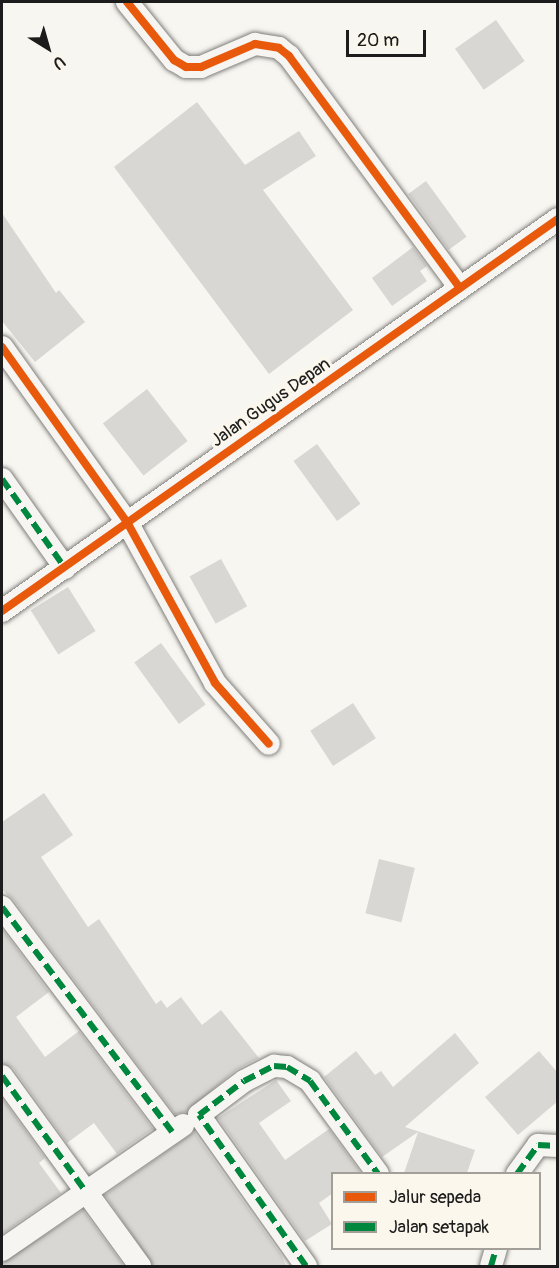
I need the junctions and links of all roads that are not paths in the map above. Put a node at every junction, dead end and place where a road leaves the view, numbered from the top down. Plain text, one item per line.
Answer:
1 (127, 2) edge
2 (558, 219) edge
3 (460, 288) junction
4 (2, 347) edge
5 (2, 479) edge
6 (127, 522) junction
7 (64, 568) junction
8 (2, 611) edge
9 (269, 744) dead end
10 (2, 907) edge
11 (2, 1076) edge
12 (199, 1114) junction
13 (172, 1132) junction
14 (558, 1146) edge
15 (377, 1172) edge
16 (518, 1172) edge
17 (86, 1192) junction
18 (2, 1250) edge
19 (495, 1250) edge
20 (140, 1266) edge
21 (306, 1266) edge
22 (491, 1266) edge

1 - 3 street
2 - 3 street, Jalan Gugus Depan
3 - 6 street, Jalan Gugus Depan
4 - 6 street
5 - 7 street
6 - 7 street, Jalan Gugus Depan
6 - 9 street
7 - 8 street, Jalan Gugus Depan
10 - 13 street
11 - 17 street
12 - 13 street
12 - 15 street
12 - 21 street
13 - 17 street
14 - 16 street
17 - 18 street
17 - 20 street
19 - 22 street

